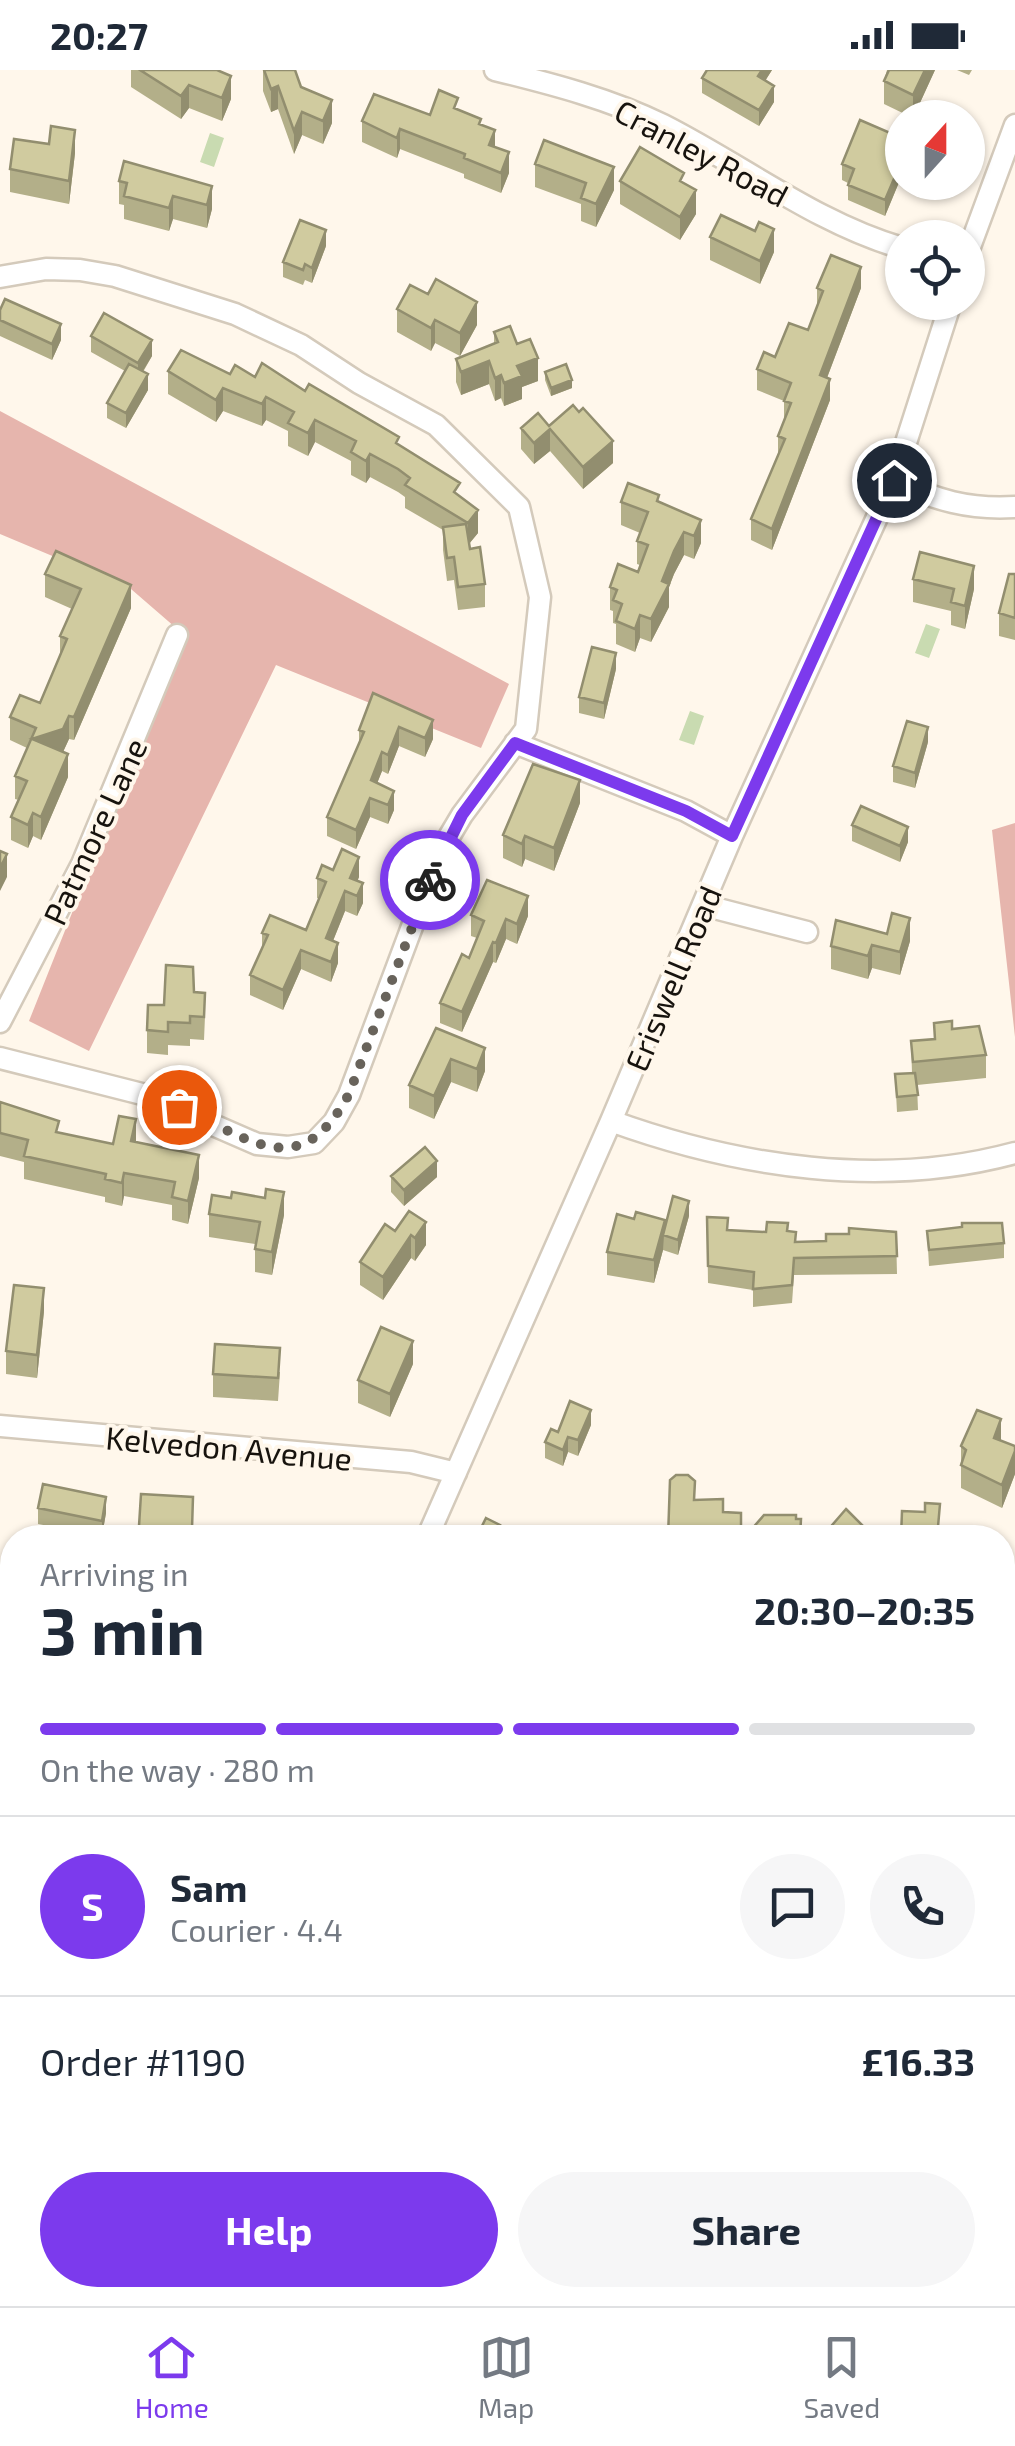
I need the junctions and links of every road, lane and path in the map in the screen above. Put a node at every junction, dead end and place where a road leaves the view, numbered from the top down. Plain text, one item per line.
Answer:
1 (495, 70) edge
2 (1015, 125) edge
3 (980, 220) edge
4 (885, 243) edge
5 (0, 276) edge
6 (944, 320) edge
7 (894, 480) junction
8 (1015, 507) edge
9 (177, 635) dead end
10 (515, 743) junction
11 (732, 836) junction
12 (703, 905) junction
13 (806, 932) dead end
14 (0, 1022) edge
15 (0, 1058) edge
16 (611, 1122) junction
17 (1015, 1153) edge
18 (0, 1426) edge
19 (456, 1473) junction
20 (432, 1525) edge

1 - 4 street, Cranley Road
2 - 3 street
5 - 10 street
6 - 7 street, Eriswell Road
7 - 8 street
7 - 11 street, Eriswell Road
9 - 14 street, Patmore Lane
10 - 11 street
10 - 15 street
11 - 12 street, Eriswell Road
12 - 13 street
12 - 16 street, Eriswell Road
16 - 17 street
16 - 19 street, Eriswell Road
18 - 19 street, Kelvedon Avenue
19 - 20 street, Eriswell Road

